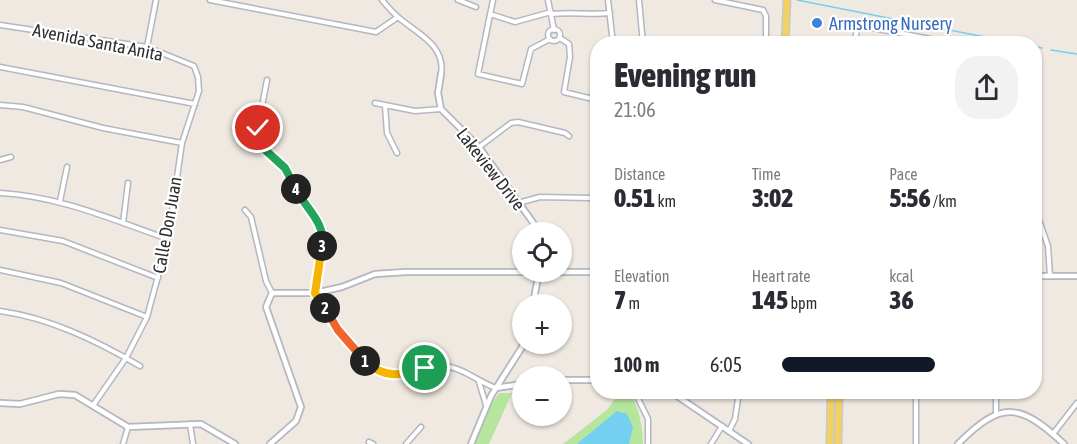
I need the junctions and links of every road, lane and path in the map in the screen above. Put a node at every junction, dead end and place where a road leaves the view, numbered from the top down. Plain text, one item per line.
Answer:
1 (156, 0) edge
2 (213, 0) edge
3 (382, 0) edge
4 (458, 0) edge
5 (494, 0) edge
6 (548, 0) edge
7 (608, 0) edge
8 (639, 0) edge
9 (715, 0) edge
10 (788, 0) edge
11 (476, 7) dead end
12 (552, 13) junction
13 (610, 13) junction
14 (490, 14) junction
15 (398, 17) junction
16 (0, 25) edge
17 (554, 30) junction
18 (612, 36) edge
19 (642, 36) edge
20 (766, 36) edge
21 (786, 36) edge
22 (856, 36) edge
23 (914, 36) edge
24 (560, 38) junction
25 (550, 39) junction
26 (147, 48) junction
27 (194, 66) joint
28 (0, 68) edge
29 (441, 74) joint
30 (267, 80) dead end
31 (590, 98) edge
32 (375, 103) dead end
33 (195, 104) junction
34 (0, 105) edge
35 (385, 105) junction
36 (441, 109) junction
37 (569, 136) dead end
38 (182, 143) junction
39 (479, 147) junction
40 (397, 153) dead end
41 (11, 157) dead end
42 (0, 160) edge
43 (67, 167) dead end
44 (128, 183) dead end
45 (0, 193) edge
46 (590, 198) edge
47 (60, 201) junction
48 (518, 203) junction
49 (245, 210) dead end
50 (532, 222) edge
51 (123, 223) junction
52 (1042, 229) edge
53 (0, 230) edge
54 (168, 238) junction
55 (0, 270) edge
56 (512, 272) edge
57 (572, 272) edge
58 (590, 272) edge
59 (1042, 276) edge
60 (1050, 276) junction
61 (1077, 276) edge
62 (158, 278) junction
63 (272, 293) junction
64 (315, 293) junction
65 (0, 311) edge
66 (147, 317) junction
67 (518, 354) edge
68 (126, 358) junction
69 (140, 366) dead end
70 (572, 380) edge
71 (590, 380) edge
72 (478, 381) junction
73 (512, 386) edge
74 (496, 388) junction
75 (638, 399) edge
76 (682, 399) edge
77 (738, 399) edge
78 (831, 399) edge
79 (839, 399) edge
80 (916, 399) edge
81 (996, 399) edge
82 (0, 403) edge
83 (94, 404) junction
84 (1077, 404) edge
85 (486, 405) junction
86 (996, 413) junction
87 (190, 424) junction
88 (722, 426) junction
89 (128, 427) junction
90 (421, 428) dead end
91 (729, 431) junction
92 (1053, 434) junction
93 (123, 444) edge
94 (193, 444) edge
95 (235, 444) edge
96 (270, 444) edge
97 (406, 444) edge
98 (471, 444) edge
99 (648, 444) edge
100 (711, 444) edge
101 (748, 444) edge
102 (830, 444) edge
103 (838, 444) edge
104 (916, 444) edge
105 (958, 444) edge
106 (1064, 444) edge

1 - 26 street
2 - 15 street
3 - 15 street
4 - 11 street
5 - 14 street
6 - 12 street
7 - 13 street
8 - 19 street
9 - 20 street
10 - 21 main road
12 - 13 street
12 - 14 street
12 - 17 street
13 - 18 street
14 - 25 street
15 - 29 street
16 - 26 street, Avenida Santa Anita
17 - 24 street
17 - 25 street
22 - 23 street
24 - 25 street
24 - 31 street
26 - 27 street, Avenida Santa Anita
27 - 33 street, Calle Don Juan
28 - 33 street
29 - 36 street
30 - 64 street
32 - 35 street
33 - 38 street, Calle Don Juan
34 - 38 street
35 - 36 street
35 - 40 street
36 - 39 street, Lakeview Drive
37 - 39 street
38 - 54 street, Calle Don Juan
39 - 48 street, Lakeview Drive
41 - 42 street
43 - 47 street
44 - 51 street
45 - 47 street
46 - 48 street
47 - 51 street
48 - 50 street, Lakeview Drive
49 - 63 street
51 - 54 street
52 - 60 street
53 - 62 street
54 - 62 street, Calle Don Juan
55 - 66 street
56 - 64 street
57 - 58 street
59 - 60 street
60 - 61 street
62 - 66 street, Calle Don Juan
63 - 64 street
63 - 96 street
64 - 72 street
65 - 68 street
66 - 68 street, Calle Don Juan
67 - 74 street
68 - 69 street
68 - 83 street, Calle Don Juan
70 - 71 street
72 - 74 street
72 - 85 street
73 - 74 street
74 - 85 street
75 - 99 street
76 - 88 street
77 - 91 street
78 - 102 main road
79 - 103 main road
80 - 104 street
81 - 86 street
82 - 83 street
83 - 89 street
84 - 92 street
85 - 98 street
86 - 92 street
86 - 105 street
87 - 89 street
87 - 94 street
87 - 95 street
88 - 91 street
88 - 100 street
89 - 93 street
90 - 97 street
91 - 101 street
92 - 106 street

